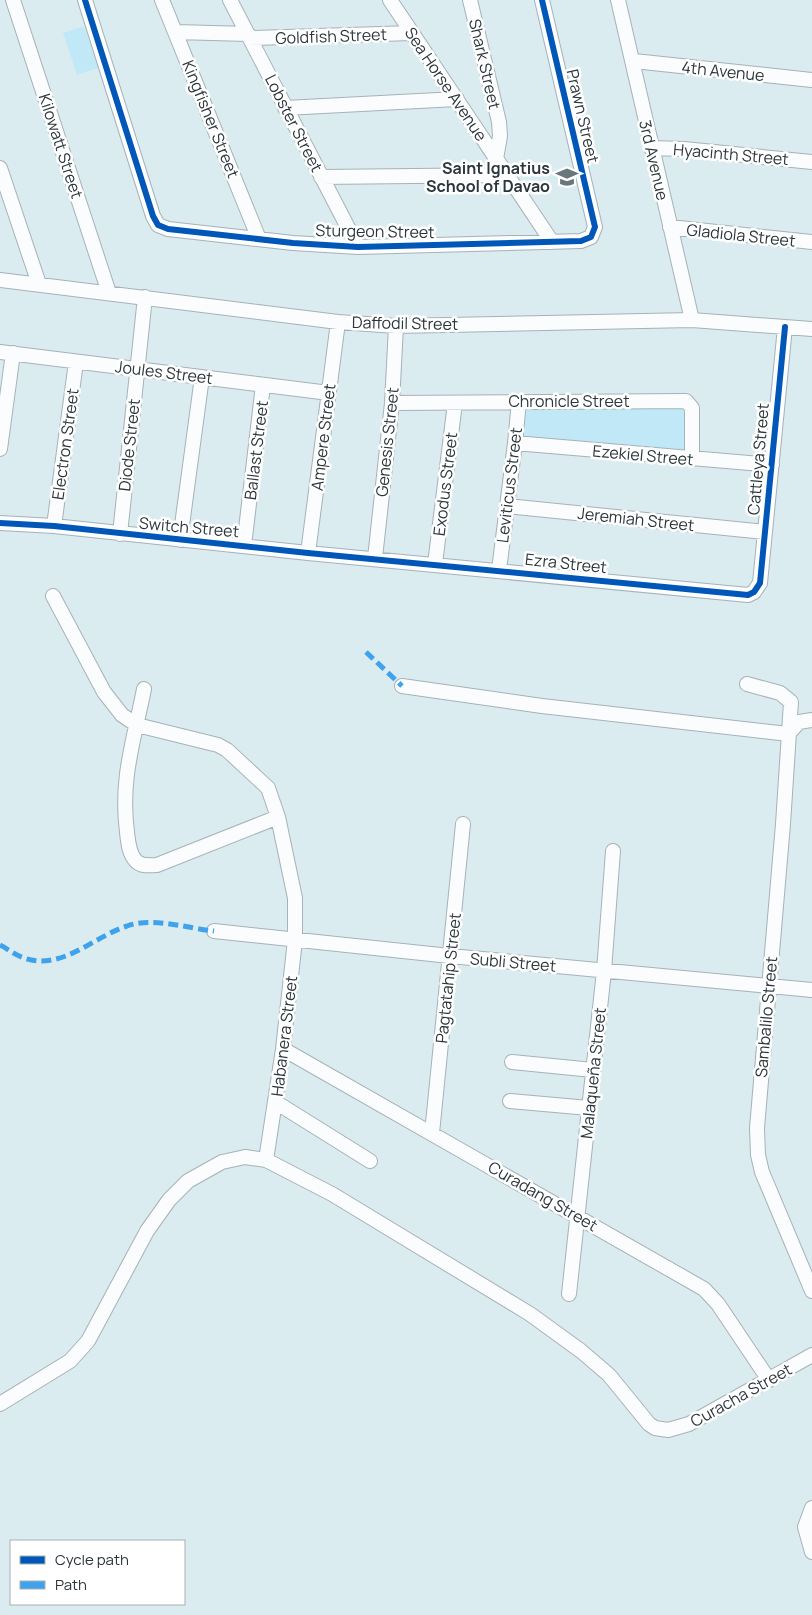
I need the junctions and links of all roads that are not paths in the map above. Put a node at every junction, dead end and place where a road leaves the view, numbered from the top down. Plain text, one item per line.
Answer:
1 (13, 0) edge
2 (85, 0) edge
3 (162, 0) edge
4 (230, 0) edge
5 (390, 0) edge
6 (470, 0) edge
7 (542, 0) edge
8 (618, 0) edge
9 (176, 32) junction
10 (412, 33) junction
11 (249, 36) junction
12 (634, 61) junction
13 (812, 80) edge
14 (457, 99) junction
15 (285, 108) junction
16 (651, 148) junction
17 (496, 158) junction
18 (812, 162) edge
19 (0, 168) edge
20 (507, 175) junction
21 (321, 177) junction
22 (670, 227) junction
23 (591, 237) joint
24 (259, 239) junction
25 (552, 242) junction
26 (812, 242) edge
27 (358, 247) junction
28 (0, 280) edge
29 (39, 284) junction
30 (109, 293) junction
31 (145, 297) junction
32 (692, 320) junction
33 (338, 322) junction
34 (396, 326) junction
35 (784, 327) junction
36 (812, 329) edge
37 (6, 352) edge
38 (76, 362) junction
39 (137, 368) junction
40 (202, 377) junction
41 (264, 385) junction
42 (328, 393) junction
43 (518, 401) junction
44 (392, 403) junction
45 (455, 403) junction
46 (515, 444) junction
47 (0, 449) edge
48 (692, 459) junction
49 (772, 465) junction
50 (507, 506) junction
51 (0, 524) edge
52 (54, 526) junction
53 (765, 532) junction
54 (120, 534) junction
55 (180, 540) junction
56 (244, 546) junction
57 (308, 553) junction
58 (375, 558) junction
59 (435, 564) junction
60 (499, 570) junction
61 (754, 592) joint
62 (53, 596) dead end
63 (747, 684) dead end
64 (402, 686) dead end
65 (144, 689) dead end
66 (812, 720) edge
67 (137, 726) junction
68 (788, 734) junction
69 (278, 818) junction
70 (463, 824) dead end
71 (613, 851) dead end
72 (214, 931) dead end
73 (296, 940) junction
74 (450, 956) junction
75 (604, 971) junction
76 (768, 985) junction
77 (812, 990) edge
78 (284, 1049) junction
79 (512, 1062) dead end
80 (593, 1070) junction
81 (510, 1101) dead end
82 (277, 1103) junction
83 (589, 1108) junction
84 (432, 1133) junction
85 (266, 1160) junction
86 (370, 1161) dead end
87 (578, 1215) junction
88 (812, 1291) edge
89 (569, 1294) dead end
90 (812, 1355) edge
91 (769, 1380) junction
92 (0, 1404) edge
93 (812, 1508) edge
94 (812, 1552) edge

1 - 30 street, Kilowatt Street
2 - 24 street, Sturgeon Street
3 - 9 street, Kingfisher Street
4 - 11 street, Lobster Street
5 - 10 street, Sea Horse Avenue
6 - 17 street, Shark Street
7 - 23 street, Prawn Street
8 - 12 street, 3rd Avenue
9 - 11 street, Goldfish Street
9 - 24 street, Kingfisher Street
10 - 11 street, Goldfish Street
10 - 14 street, Sea Horse Avenue
11 - 15 street, Lobster Street
12 - 13 street, 4th Avenue
12 - 16 street, 3rd Avenue
14 - 15 street
14 - 17 street, Sea Horse Avenue
15 - 21 street, Lobster Street
16 - 18 street, Hyacinth Street
16 - 22 street, 3rd Avenue
17 - 20 street, Sea Horse Avenue
19 - 29 street
20 - 21 street
20 - 25 street, Sea Horse Avenue
21 - 27 street, Lobster Street
22 - 26 street, Gladiola Street
22 - 32 street, 3rd Avenue
23 - 25 street, Sturgeon Street
24 - 27 street, Sturgeon Street
25 - 27 street, Sturgeon Street
28 - 29 street, Daffodil Street
29 - 30 street, Daffodil Street
30 - 31 street, Daffodil Street
31 - 33 street, Daffodil Street
31 - 39 street, Diode Street
32 - 34 street, Daffodil Street
32 - 35 street, Daffodil Street
33 - 34 street, Daffodil Street
33 - 42 street, Ampere Street
34 - 44 street, Genesis Street
35 - 36 street, Daffodil Street
35 - 49 street, Cattleya Street
37 - 38 street, Joules Street
37 - 47 street
38 - 39 street, Joules Street
38 - 52 street, Electron Street
39 - 40 street, Joules Street
39 - 54 street, Diode Street
40 - 41 street, Joules Street
40 - 55 street
41 - 42 street, Joules Street
41 - 56 street, Ballast Street
42 - 57 street, Ampere Street
43 - 45 street, Chronicle Street
43 - 46 street, Leviticus Street
43 - 48 street, Chronicle Street
44 - 45 street, Chronicle Street
44 - 58 street, Genesis Street
45 - 59 street, Exodus Street
46 - 48 street, Ezekiel Street
46 - 50 street, Leviticus Street
48 - 49 street, Ezekiel Street
49 - 53 street, Cattleya Street
50 - 53 street, Jeremiah Street
50 - 60 street, Leviticus Street
51 - 52 street, Switch Street
52 - 54 street, Switch Street
53 - 61 street, Cattleya Street
54 - 55 street, Switch Street
55 - 56 street, Switch Street
56 - 57 street, Switch Street
57 - 58 street, Switch Street
58 - 59 street, Ezra Street
59 - 60 street, Ezra Street
60 - 61 street, Ezra Street
62 - 67 street
63 - 68 street, Sambalilo Street
64 - 68 street
65 - 67 street
66 - 68 street
67 - 69 street, Habanera Street
67 - 69 street
68 - 76 street, Sambalilo Street
69 - 73 street, Habanera Street
70 - 74 street, Pagtatahip Street
71 - 75 street, Malaqueña Street
72 - 73 street, Subli Street
73 - 74 street, Subli Street
73 - 78 street, Habanera Street
74 - 75 street, Subli Street
74 - 84 street, Pagtatahip Street
75 - 76 street, Subli Street
75 - 80 street, Malaqueña Street
76 - 77 street, Subli Street
76 - 88 street, Sambalilo Street
78 - 82 street, Habanera Street
78 - 84 street, Curadang Street
79 - 80 street
80 - 83 street, Malaqueña Street
81 - 83 street
82 - 85 street, Habanera Street
82 - 86 street
83 - 87 street, Malaqueña Street
84 - 87 street, Curadang Street
85 - 91 street, Curacha Street
85 - 92 street
87 - 89 street, Malaqueña Street
87 - 91 street, Curadang Street
90 - 91 street, Curacha Street
93 - 94 street

